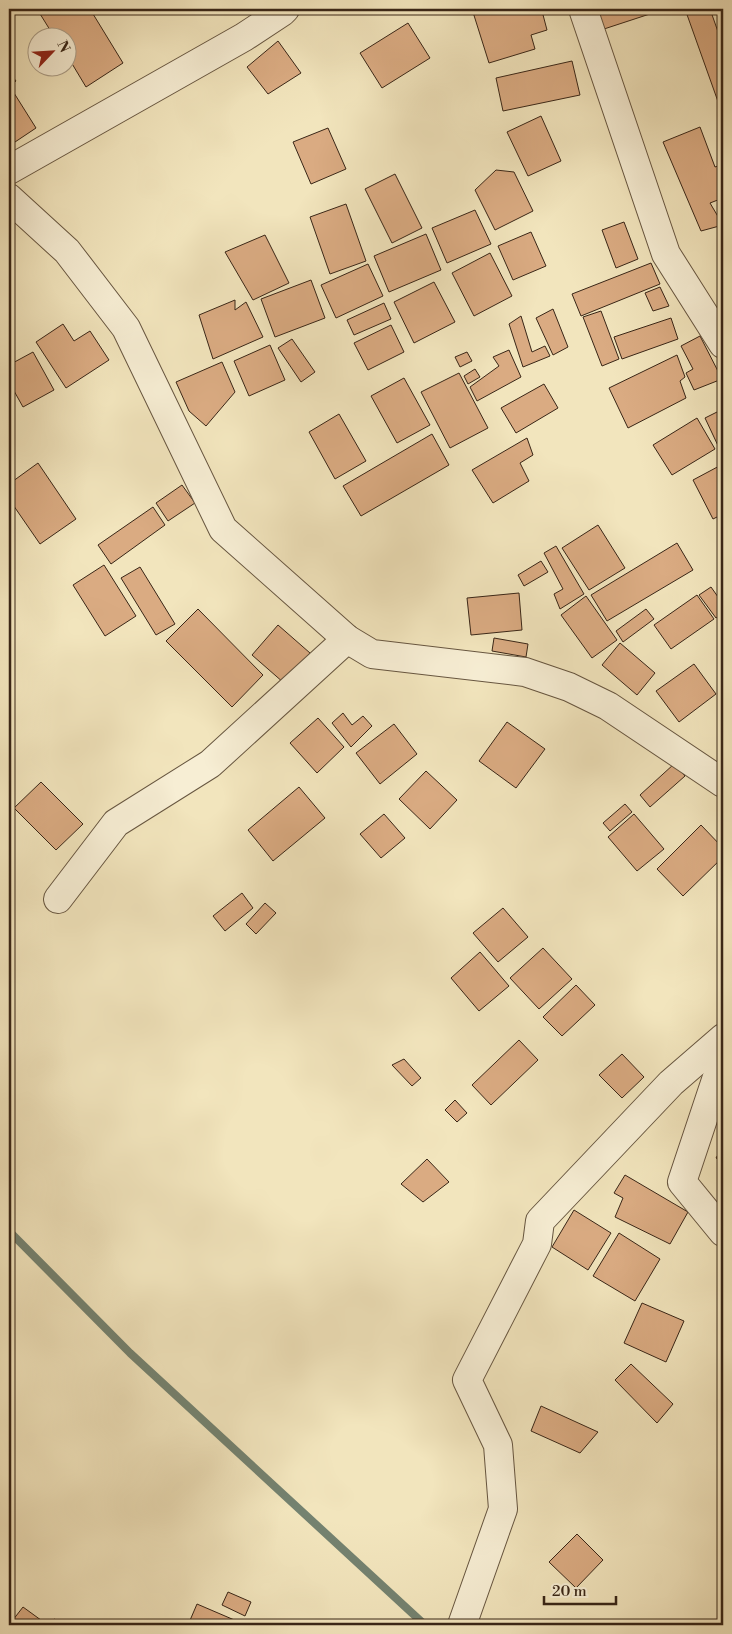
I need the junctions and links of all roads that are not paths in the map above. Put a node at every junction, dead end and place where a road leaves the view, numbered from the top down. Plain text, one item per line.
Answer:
1 (285, 9) edge
2 (583, 9) edge
3 (9, 170) edge
4 (9, 198) edge
5 (723, 344) edge
6 (346, 640) junction
7 (723, 783) edge
8 (58, 899) dead end
9 (723, 1038) edge
10 (723, 1059) edge
11 (723, 1232) edge
12 (462, 1625) edge

1 - 3 street
2 - 5 street
4 - 6 street
6 - 7 street
6 - 8 street
9 - 12 street
10 - 11 street

